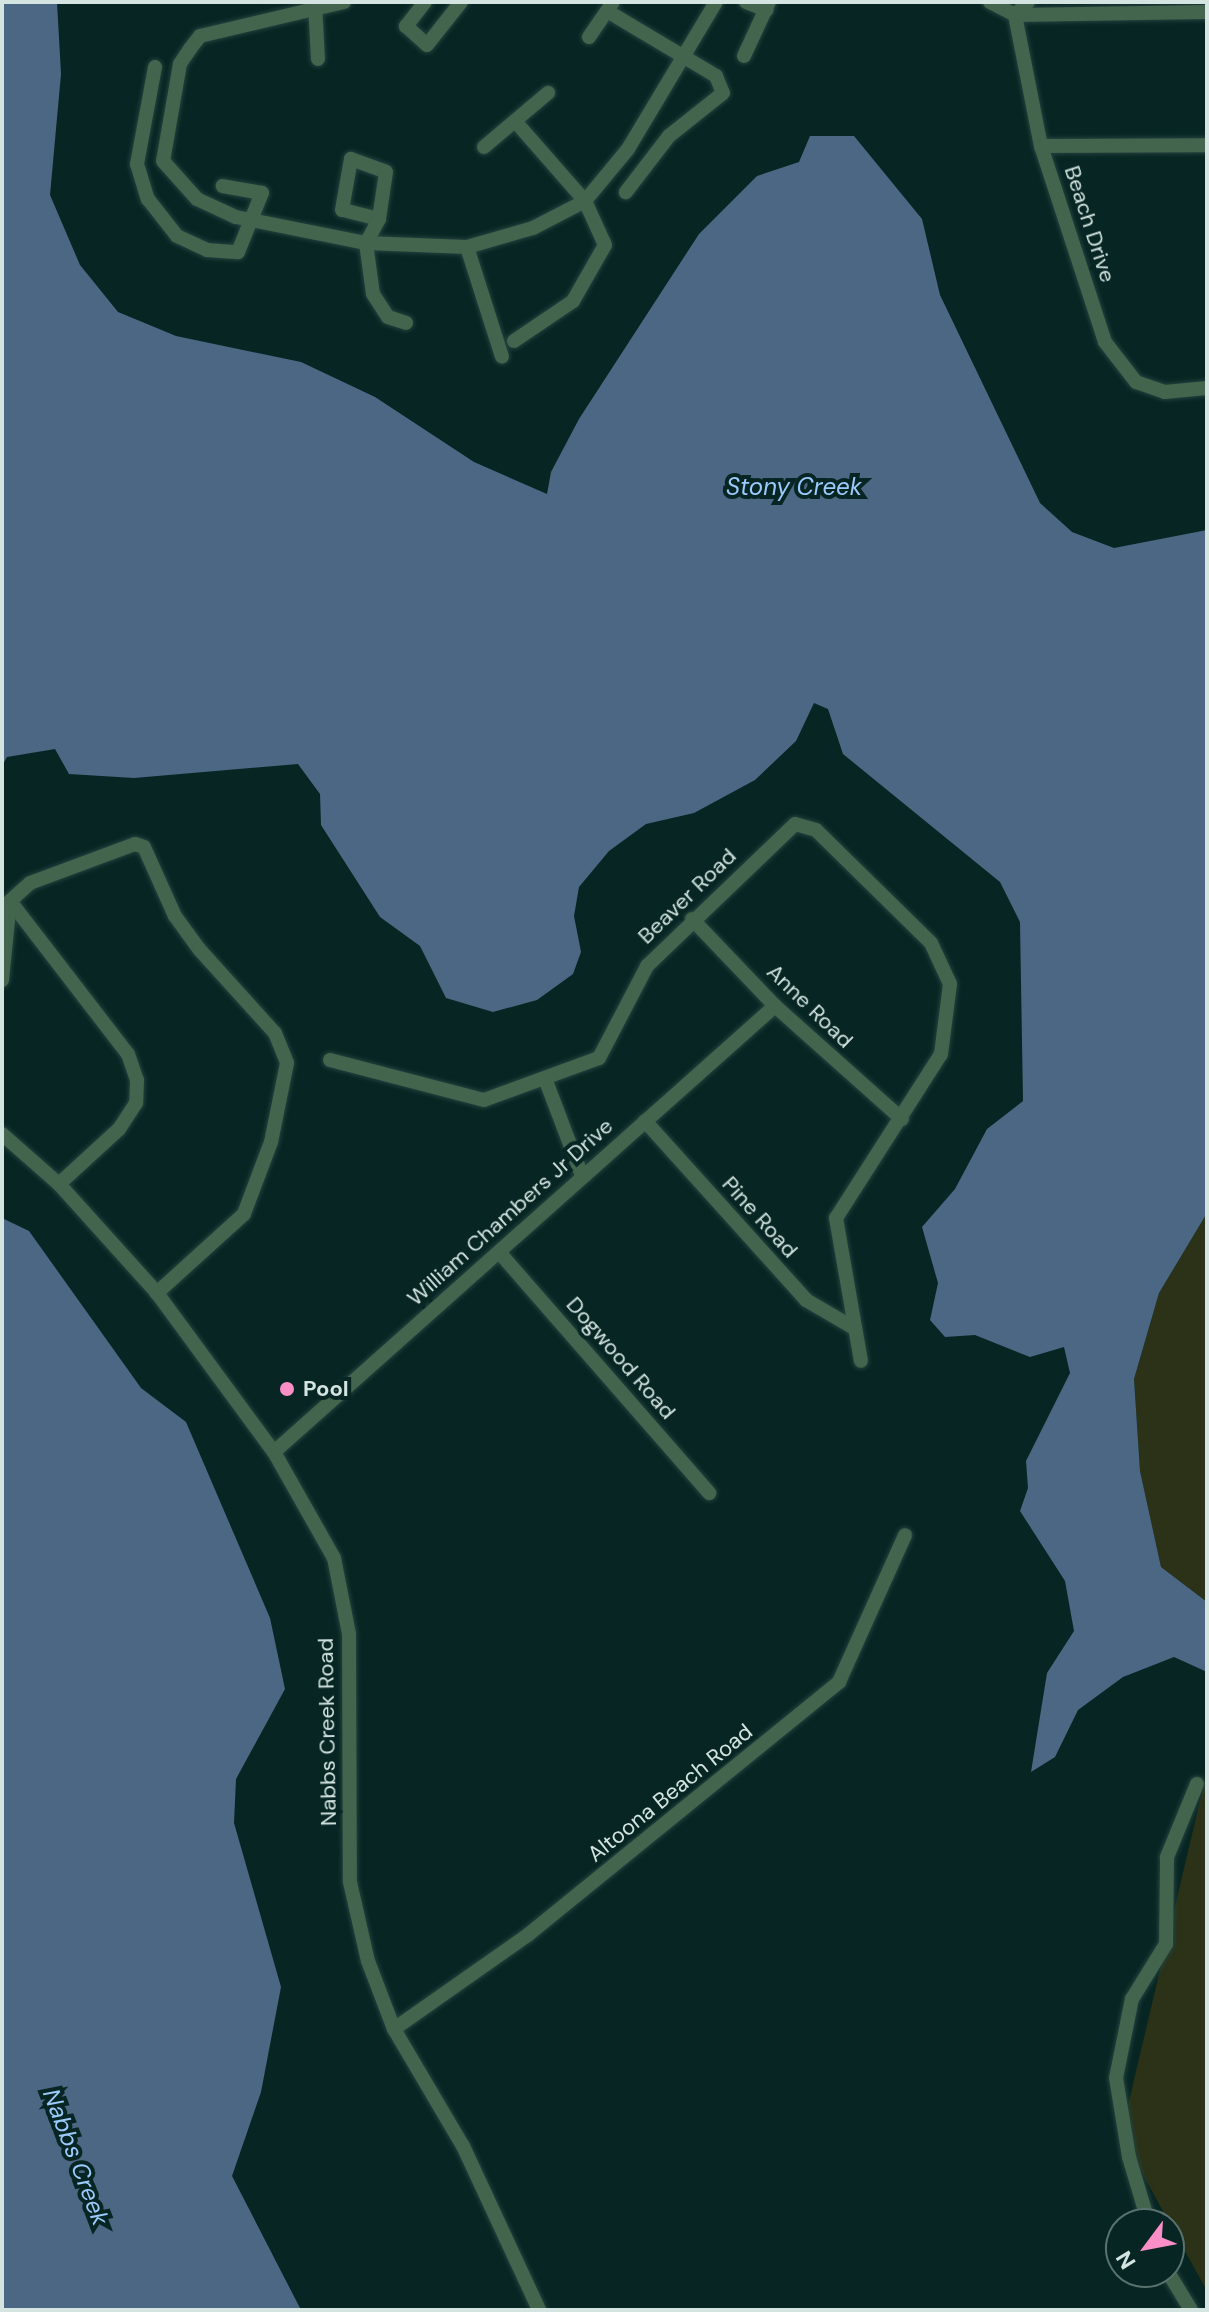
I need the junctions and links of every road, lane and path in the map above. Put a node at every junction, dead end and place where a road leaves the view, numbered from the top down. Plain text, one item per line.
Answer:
1 (344, 2) edge
2 (425, 2) edge
3 (461, 2) edge
4 (716, 2) edge
5 (746, 2) edge
6 (990, 2) edge
7 (1028, 2) edge
8 (316, 6) edge
9 (768, 6) edge
10 (610, 7) edge
11 (1207, 12) edge
12 (1015, 15) junction
13 (589, 37) dead end
14 (744, 56) dead end
15 (685, 58) junction
16 (318, 59) dead end
17 (155, 67) dead end
18 (548, 93) dead end
19 (515, 121) junction
20 (1207, 145) edge
21 (1041, 146) junction
22 (484, 147) dead end
23 (163, 161) junction
24 (137, 164) junction
25 (223, 186) dead end
26 (626, 192) dead end
27 (585, 201) junction
28 (379, 219) dead end
29 (255, 220) junction
30 (366, 243) junction
31 (467, 247) junction
32 (406, 323) dead end
33 (514, 341) dead end
34 (502, 357) dead end
35 (1207, 388) edge
36 (10, 901) junction
37 (692, 919) junction
38 (2, 980) edge
39 (775, 1006) junction
40 (330, 1060) dead end
41 (546, 1081) junction
42 (902, 1119) junction
43 (645, 1121) junction
44 (2, 1134) edge
45 (582, 1176) junction
46 (59, 1184) junction
47 (499, 1252) junction
48 (157, 1293) junction
49 (854, 1328) junction
50 (861, 1361) dead end
51 (274, 1452) junction
52 (709, 1493) dead end
53 (905, 1535) dead end
54 (1197, 1784) dead end
55 (394, 2029) junction
56 (1145, 2208) edge
57 (1178, 2288) edge
58 (539, 2310) edge
59 (1191, 2310) edge

1 - 8 street
2 - 3 street
4 - 15 street
5 - 9 street
6 - 12 street
7 - 12 street
8 - 16 street
8 - 23 street
9 - 14 street
10 - 13 street
10 - 15 street
11 - 12 street
12 - 21 street, Beach Drive
15 - 26 street
15 - 27 street
17 - 24 street
18 - 19 street
19 - 22 street
19 - 27 street
20 - 21 street
21 - 35 street, Beach Drive
23 - 24 street
23 - 29 street
24 - 29 street
25 - 29 street
27 - 31 street
27 - 33 street
28 - 30 street
29 - 30 street
30 - 31 street
30 - 32 street
31 - 34 street
36 - 38 street
36 - 46 street
36 - 48 street
37 - 39 street, Anne Road
37 - 41 street, Beaver Road
37 - 42 street, Beaver Road
39 - 42 street, Anne Road
39 - 43 street, William Chambers Jr Drive
40 - 41 street, Beaver Road
41 - 45 street
42 - 49 street
43 - 45 street, William Chambers Jr Drive
43 - 49 street, Pine Road
44 - 46 street, Nabbs Creek Road
45 - 47 street, William Chambers Jr Drive
46 - 48 street, Nabbs Creek Road
47 - 51 street, William Chambers Jr Drive
47 - 52 street, Dogwood Road
48 - 51 street, Nabbs Creek Road
49 - 50 street
51 - 55 street, Nabbs Creek Road
53 - 55 street, Altoona Beach Road
54 - 56 street
55 - 58 street, Nabbs Creek Road
57 - 59 street

